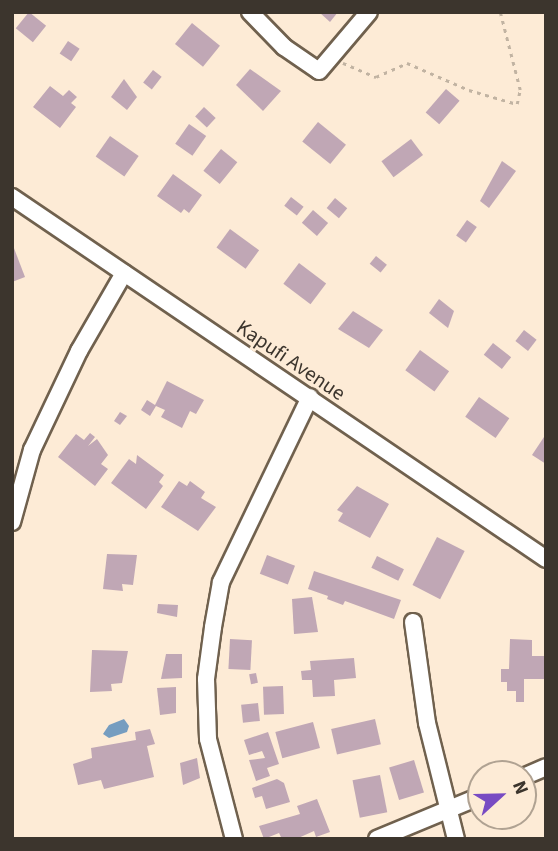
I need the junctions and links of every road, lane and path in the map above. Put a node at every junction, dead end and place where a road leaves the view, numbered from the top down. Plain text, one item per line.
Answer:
1 (250, 12) edge
2 (369, 12) edge
3 (500, 12) edge
4 (335, 57) junction
5 (12, 197) edge
6 (124, 273) junction
7 (310, 397) junction
8 (12, 522) edge
9 (546, 559) edge
10 (413, 622) dead end
11 (467, 802) edge
12 (446, 811) junction
13 (234, 839) edge
14 (377, 839) edge
15 (456, 839) edge

1 - 4 street
2 - 4 street
3 - 4 path
5 - 6 street, Kapufi Avenue
6 - 7 street, Kapufi Avenue
6 - 8 street
7 - 9 street, Kapufi Avenue
7 - 13 street
10 - 12 street
11 - 12 street
12 - 14 street
12 - 15 street

